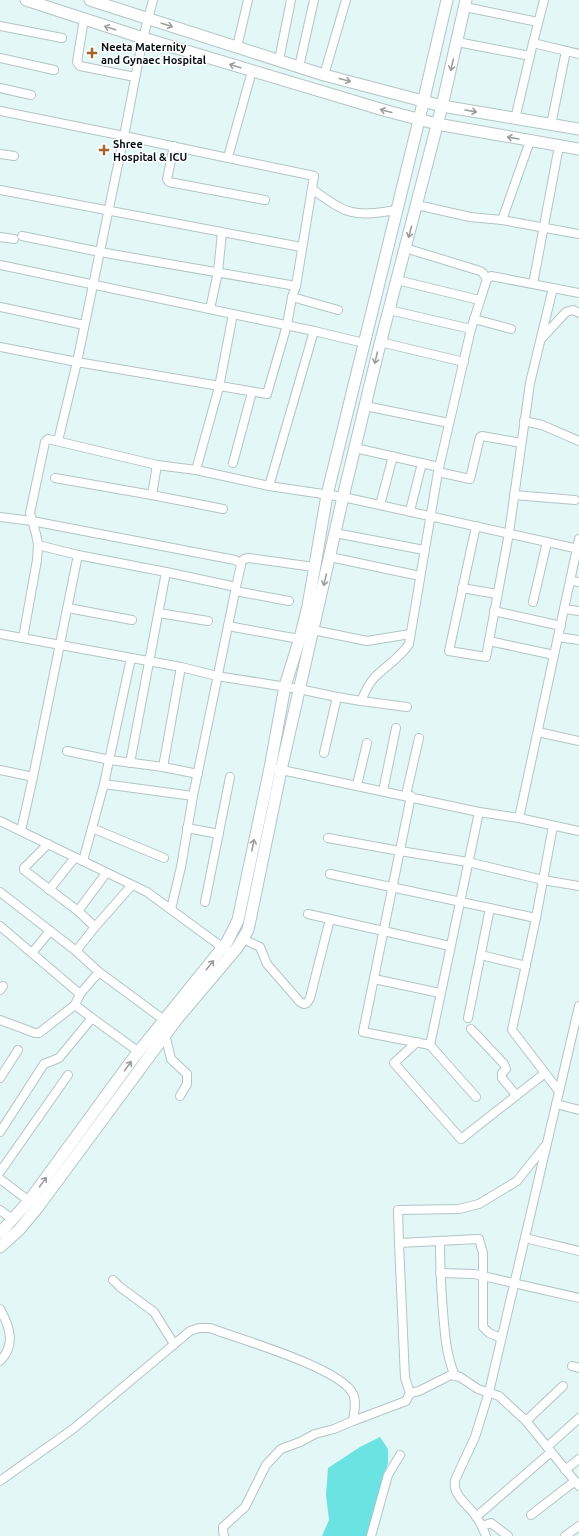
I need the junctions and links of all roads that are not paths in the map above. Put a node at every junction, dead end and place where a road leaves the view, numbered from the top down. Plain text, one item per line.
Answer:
1 (26, 0) edge
2 (90, 0) edge
3 (153, 0) edge
4 (248, 0) edge
5 (291, 0) edge
6 (314, 0) edge
7 (346, 0) edge
8 (447, 0) edge
9 (544, 0) edge
10 (464, 8) edge
11 (444, 14) junction
12 (84, 19) junction
13 (149, 19) junction
14 (538, 22) junction
15 (0, 26) edge
16 (62, 38) dead end
17 (143, 38) junction
18 (457, 42) junction
19 (533, 43) junction
20 (237, 47) junction
21 (566, 51) junction
22 (578, 51) edge
23 (530, 56) junction
24 (0, 58) edge
25 (279, 60) junction
26 (299, 67) junction
27 (54, 70) dead end
28 (252, 71) junction
29 (324, 75) junction
30 (135, 77) junction
31 (0, 88) edge
32 (31, 95) dead end
33 (423, 101) junction
34 (442, 106) junction
35 (0, 111) edge
36 (515, 119) junction
37 (419, 120) junction
38 (437, 124) junction
39 (551, 125) junction
40 (579, 129) edge
41 (124, 136) junction
42 (530, 141) junction
43 (174, 146) junction
44 (558, 146) junction
45 (579, 149) edge
46 (0, 154) edge
47 (14, 156) dead end
48 (228, 157) junction
49 (312, 189) junction
50 (0, 190) edge
51 (265, 200) dead end
52 (417, 205) junction
53 (108, 210) junction
54 (397, 210) junction
55 (502, 220) junction
56 (543, 228) junction
57 (222, 233) junction
58 (579, 234) edge
59 (22, 236) dead end
60 (0, 237) edge
61 (14, 239) dead end
62 (301, 248) junction
63 (406, 248) junction
64 (100, 252) junction
65 (0, 265) edge
66 (218, 272) junction
67 (486, 279) junction
68 (397, 280) junction
69 (93, 284) junction
70 (533, 284) junction
71 (296, 286) junction
72 (553, 288) junction
73 (579, 293) edge
74 (292, 298) junction
75 (479, 300) junction
76 (0, 308) edge
77 (210, 309) junction
78 (338, 310) dead end
79 (389, 310) junction
80 (233, 314) junction
81 (579, 314) edge
82 (474, 319) junction
83 (84, 325) junction
84 (287, 325) junction
85 (471, 329) junction
86 (511, 329) dead end
87 (314, 331) junction
88 (540, 340) junction
89 (380, 342) junction
90 (364, 343) junction
91 (0, 347) edge
92 (77, 362) junction
93 (464, 362) junction
94 (219, 387) junction
95 (252, 392) junction
96 (365, 406) junction
97 (524, 421) junction
98 (449, 423) junction
99 (58, 441) junction
100 (579, 441) edge
101 (521, 443) junction
102 (355, 448) junction
103 (393, 456) junction
104 (233, 463) dead end
105 (422, 463) junction
106 (157, 465) junction
107 (196, 470) junction
108 (439, 470) junction
109 (55, 478) dead end
110 (269, 486) junction
111 (152, 495) junction
112 (326, 495) junction
113 (514, 495) junction
114 (344, 497) junction
115 (575, 500) dead end
116 (380, 505) junction
117 (223, 509) dead end
118 (410, 511) junction
119 (430, 515) junction
120 (0, 517) edge
121 (32, 521) junction
122 (476, 526) junction
123 (335, 533) junction
124 (509, 533) junction
125 (579, 539) edge
126 (547, 542) junction
127 (38, 545) junction
128 (578, 548) edge
129 (424, 550) junction
130 (78, 555) junction
131 (330, 557) junction
132 (240, 563) junction
133 (314, 567) junction
134 (166, 572) junction
135 (420, 576) junction
136 (575, 582) edge
137 (462, 588) junction
138 (236, 589) junction
139 (497, 594) junction
140 (289, 601) dead end
141 (533, 602) dead end
142 (68, 608) junction
143 (564, 609) junction
144 (494, 611) junction
145 (579, 611) edge
146 (158, 613) junction
147 (132, 620) dead end
148 (208, 621) dead end
149 (228, 626) junction
150 (561, 626) junction
151 (313, 630) junction
152 (0, 634) edge
153 (410, 634) junction
154 (558, 637) junction
155 (23, 638) junction
156 (299, 639) junction
157 (579, 640) edge
158 (489, 641) junction
159 (60, 645) junction
160 (554, 655) junction
161 (131, 658) junction
162 (150, 662) junction
163 (181, 667) junction
164 (217, 676) junction
165 (285, 686) junction
166 (299, 689) junction
167 (337, 697) junction
168 (361, 701) junction
169 (407, 707) dead end
170 (396, 728) dead end
171 (538, 732) junction
172 (419, 738) dead end
173 (579, 741) edge
174 (366, 743) dead end
175 (67, 751) dead end
176 (324, 753) dead end
177 (110, 760) junction
178 (130, 763) junction
179 (163, 767) junction
180 (270, 768) junction
181 (0, 770) edge
182 (281, 770) junction
183 (198, 774) junction
184 (33, 777) junction
185 (230, 777) dead end
186 (104, 784) junction
187 (357, 785) junction
188 (383, 791) junction
189 (193, 796) junction
190 (408, 796) junction
191 (479, 812) junction
192 (519, 818) junction
193 (0, 821) edge
194 (553, 826) junction
195 (92, 828) junction
196 (187, 828) junction
197 (21, 831) junction
198 (579, 831) edge
199 (219, 834) junction
200 (328, 838) dead end
201 (48, 844) junction
202 (400, 852) junction
203 (164, 858) dead end
204 (73, 860) dead end
205 (83, 861) junction
206 (468, 862) junction
207 (330, 874) dead end
208 (104, 876) dead end
209 (543, 880) junction
210 (132, 885) junction
211 (579, 886) edge
212 (393, 888) junction
213 (49, 890) junction
214 (0, 892) edge
215 (460, 901) junction
216 (205, 902) dead end
217 (490, 908) junction
218 (171, 909) junction
219 (78, 911) junction
220 (308, 914) dead end
221 (536, 918) junction
222 (330, 919) junction
223 (0, 926) edge
224 (95, 927) junction
225 (384, 930) junction
226 (50, 931) junction
227 (244, 939) junction
228 (450, 946) junction
229 (76, 951) junction
230 (227, 951) junction
231 (32, 953) junction
232 (481, 955) junction
233 (526, 966) junction
234 (99, 972) junction
235 (374, 979) junction
236 (440, 993) junction
237 (80, 994) junction
238 (75, 1005) junction
239 (579, 1006) edge
240 (92, 1018) junction
241 (468, 1018) dead end
242 (0, 1020) edge
243 (164, 1020) junction
244 (471, 1029) dead end
245 (165, 1034) junction
246 (417, 1042) junction
247 (430, 1045) junction
248 (18, 1050) dead end
249 (139, 1052) junction
250 (545, 1073) junction
251 (68, 1075) dead end
252 (0, 1078) edge
253 (120, 1084) junction
254 (558, 1090) junction
255 (516, 1095) junction
256 (180, 1096) dead end
257 (476, 1097) dead end
258 (556, 1104) junction
259 (579, 1110) edge
260 (0, 1132) edge
261 (546, 1144) junction
262 (0, 1172) edge
263 (0, 1179) edge
264 (29, 1201) junction
265 (0, 1210) edge
266 (13, 1220) junction
267 (0, 1233) edge
268 (524, 1238) junction
269 (440, 1241) junction
270 (399, 1243) junction
271 (0, 1247) edge
272 (579, 1251) edge
273 (440, 1273) junction
274 (482, 1276) junction
275 (113, 1280) dead end
276 (514, 1283) junction
277 (579, 1298) edge
278 (0, 1309) edge
279 (501, 1338) junction
280 (174, 1344) junction
281 (0, 1361) edge
282 (455, 1376) junction
283 (563, 1386) dead end
284 (489, 1392) junction
285 (410, 1393) junction
286 (579, 1418) edge
287 (353, 1421) junction
288 (526, 1421) junction
289 (549, 1450) junction
290 (400, 1455) dead end
291 (579, 1459) edge
292 (566, 1470) junction
293 (0, 1481) edge
294 (577, 1484) edge
295 (531, 1515) dead end
296 (476, 1517) junction
297 (482, 1526) junction
298 (579, 1526) edge
299 (224, 1536) edge
300 (371, 1536) edge
301 (486, 1536) edge
302 (508, 1536) edge
303 (565, 1536) edge

1 - 12 street
2 - 13 street
3 - 13 street
4 - 20 street
5 - 25 street
6 - 26 street
7 - 29 street
8 - 11 street
9 - 14 street
10 - 11 street
10 - 14 street
10 - 18 street
11 - 33 street
17 -> 12 street
12 - 30 street
13 - 17 street
13 -> 20 street
14 - 19 street
15 - 16 street
28 -> 17 street
17 - 30 street
18 - 23 street
18 -> 34 street
19 - 21 street
19 - 23 street
20 - 25 street
21 - 22 street
21 - 39 street
23 - 36 street
24 - 27 street
25 - 26 street
26 - 29 street
37 -> 28 street
28 - 48 street
29 -> 33 street
30 - 41 street
31 - 32 street
33 - 34 street
33 - 37 street
34 -> 36 street
34 - 38 street
35 - 41 street
36 - 39 street
37 - 38 street
37 - 54 street
42 -> 38 street
38 - 52 street
39 - 40 street
41 - 43 street
41 - 53 street
42 - 44 street
42 - 55 street
43 - 48 street
43 - 51 street
44 - 45 street
44 - 56 street
46 - 47 street
48 - 49 street
49 - 54 street
49 - 62 street
50 - 53 street
52 - 55 street
52 -> 63 street
53 - 57 street
53 - 64 street
54 - 90 street
55 - 56 street
56 - 58 street
56 - 70 street
57 - 62 street
57 - 66 street
59 - 64 street
60 - 61 street
62 - 71 street
63 - 67 street
63 - 68 street
64 - 66 street
64 - 69 street
65 - 69 street
66 - 71 street
66 - 77 street
67 - 70 street
67 - 75 street
68 - 75 street
68 - 79 street
69 - 77 street
69 - 83 street
70 - 72 street
71 - 74 street
72 - 73 street
72 - 88 street
74 - 78 street
74 - 84 street
75 - 82 street
76 - 83 street
77 - 80 street
79 - 85 street
79 - 89 street
80 - 84 street
80 - 94 street
81 - 88 street
82 - 85 street
82 - 86 street
83 - 92 street
84 - 87 street
84 - 95 street
85 - 93 street
87 - 90 street
87 - 110 street
88 - 97 street
89 - 93 street
89 -> 96 street
90 - 112 street
91 - 92 street
92 - 94 street
92 - 99 street
93 - 98 street
94 - 95 street
94 - 107 street
95 - 104 street
96 - 98 street
96 - 102 street
97 - 100 street
97 - 101 street
98 - 108 street
99 - 106 street
99 - 121 street
101 - 108 street
101 - 113 street
102 - 103 street
102 - 114 street
103 - 105 street
103 - 116 street
105 - 108 street
105 - 118 street
106 - 107 street
106 - 111 street
107 - 110 street
108 - 119 street
109 - 111 street
110 - 112 street
111 - 117 street
112 - 114 street
112 - 133 street
113 - 115 street
113 - 124 street
114 - 116 street
114 - 123 street
116 - 118 street
118 - 119 street
119 - 122 street
119 - 129 street
120 - 121 street
121 - 127 street
121 - 132 street
122 - 124 street
122 - 137 street
123 - 129 street
123 - 131 street
124 - 126 street
124 - 139 street
125 - 128 street
126 - 128 street
126 - 141 street
127 - 130 street
127 - 155 street
128 - 136 street
129 - 135 street
130 - 134 street
130 - 142 street
131 - 135 street
131 -> 151 street
132 - 133 street
132 - 138 street
133 - 156 street
134 - 138 street
134 - 146 street
135 - 153 street
136 - 143 street
137 - 139 street
137 - 158 street
138 - 140 street
138 - 149 street
139 - 144 street
142 - 147 street
142 - 159 street
143 - 145 street
143 - 150 street
144 - 150 street
144 - 158 street
146 - 148 street
146 - 162 street
149 - 156 street
149 - 164 street
150 - 154 street
151 - 153 street
151 - 166 street
152 - 155 street
153 - 168 street
154 - 157 street
154 - 160 street
155 - 159 street
156 - 165 street
158 - 160 street
159 - 161 street
159 - 184 street
160 - 171 street
161 - 162 street
161 - 177 street
162 - 163 street
162 - 178 street
163 - 164 street
163 - 179 street
164 - 165 street
164 - 183 street
165 - 166 street
165 - 180 street
166 - 167 street
166 - 182 street
167 - 168 street
167 - 176 street
168 - 169 street
170 - 188 street
171 - 173 street
171 - 192 street
172 - 190 street
174 - 187 street
175 - 177 street
177 - 178 street
177 - 186 street
178 - 179 street
179 - 183 street
180 - 182 street
230 -> 180 street
181 - 184 street
182 - 187 street
182 - 227 street
183 - 189 street
184 - 197 street
185 - 199 street
186 - 189 street
186 - 195 street
187 - 188 street
188 - 190 street
189 - 196 street
190 - 191 street
190 - 202 street
191 - 192 street
191 - 206 street
192 - 194 street
193 - 197 street
194 - 198 street
194 - 209 street
195 - 203 street
195 - 205 street
196 - 199 street
196 - 218 street
197 - 201 street
199 - 216 street
200 - 202 street
201 - 205 street
201 - 213 street
202 - 206 street
202 - 212 street
204 - 213 street
205 - 210 street
206 - 209 street
206 - 215 street
207 - 212 street
208 - 219 street
209 - 211 street
209 - 221 street
210 - 218 street
210 - 224 street
212 - 215 street
212 - 225 street
213 - 219 street
214 - 226 street
215 - 217 street
215 - 228 street
217 - 221 street
217 - 232 street
218 - 230 street
219 - 224 street
220 - 222 street
221 - 233 street
222 - 225 street
222 - 227 street
223 - 231 street
224 - 229 street
225 - 228 street
225 - 235 street
226 - 229 street
226 - 231 street
227 - 230 street
228 - 236 street
229 - 234 street
243 -> 230 street
230 - 245 street
231 - 237 street
232 - 233 street
232 - 241 street
233 - 250 street
234 - 237 street
234 - 243 street
235 - 236 street
235 - 246 street
236 - 247 street
237 - 238 street
238 - 240 street
238 - 242 street
239 - 254 street
240 - 249 street
240 - 260 street
243 - 249 street
244 - 255 street
245 - 253 street
245 - 256 street
246 - 247 street
246 - 255 street
247 - 257 street
248 - 252 street
253 -> 249 street
250 - 254 street
250 - 255 street
251 - 262 street
264 -> 253 street
253 - 271 street
254 - 258 street
258 - 259 street
258 - 261 street
261 - 268 street
261 - 270 street
263 - 264 street
264 - 266 street
265 - 266 street
266 - 267 street
268 - 272 street
268 - 276 street
269 - 270 street
269 - 273 street
269 - 274 street
270 - 285 street
273 - 274 street
273 - 282 street
274 - 276 street
274 - 279 street
275 - 280 street
276 - 277 street
276 - 279 street
278 - 281 street
279 - 284 street
280 - 287 street
280 - 293 street
282 - 284 street
282 - 285 street
283 - 288 street
284 - 288 street
284 - 296 street
285 - 287 street
286 - 289 street
287 - 299 street
288 - 289 street
289 - 292 street
289 - 296 street
290 - 300 street
291 - 292 street
292 - 294 street
294 - 295 street
296 - 297 street
297 - 301 street
297 - 302 street
298 - 303 street

